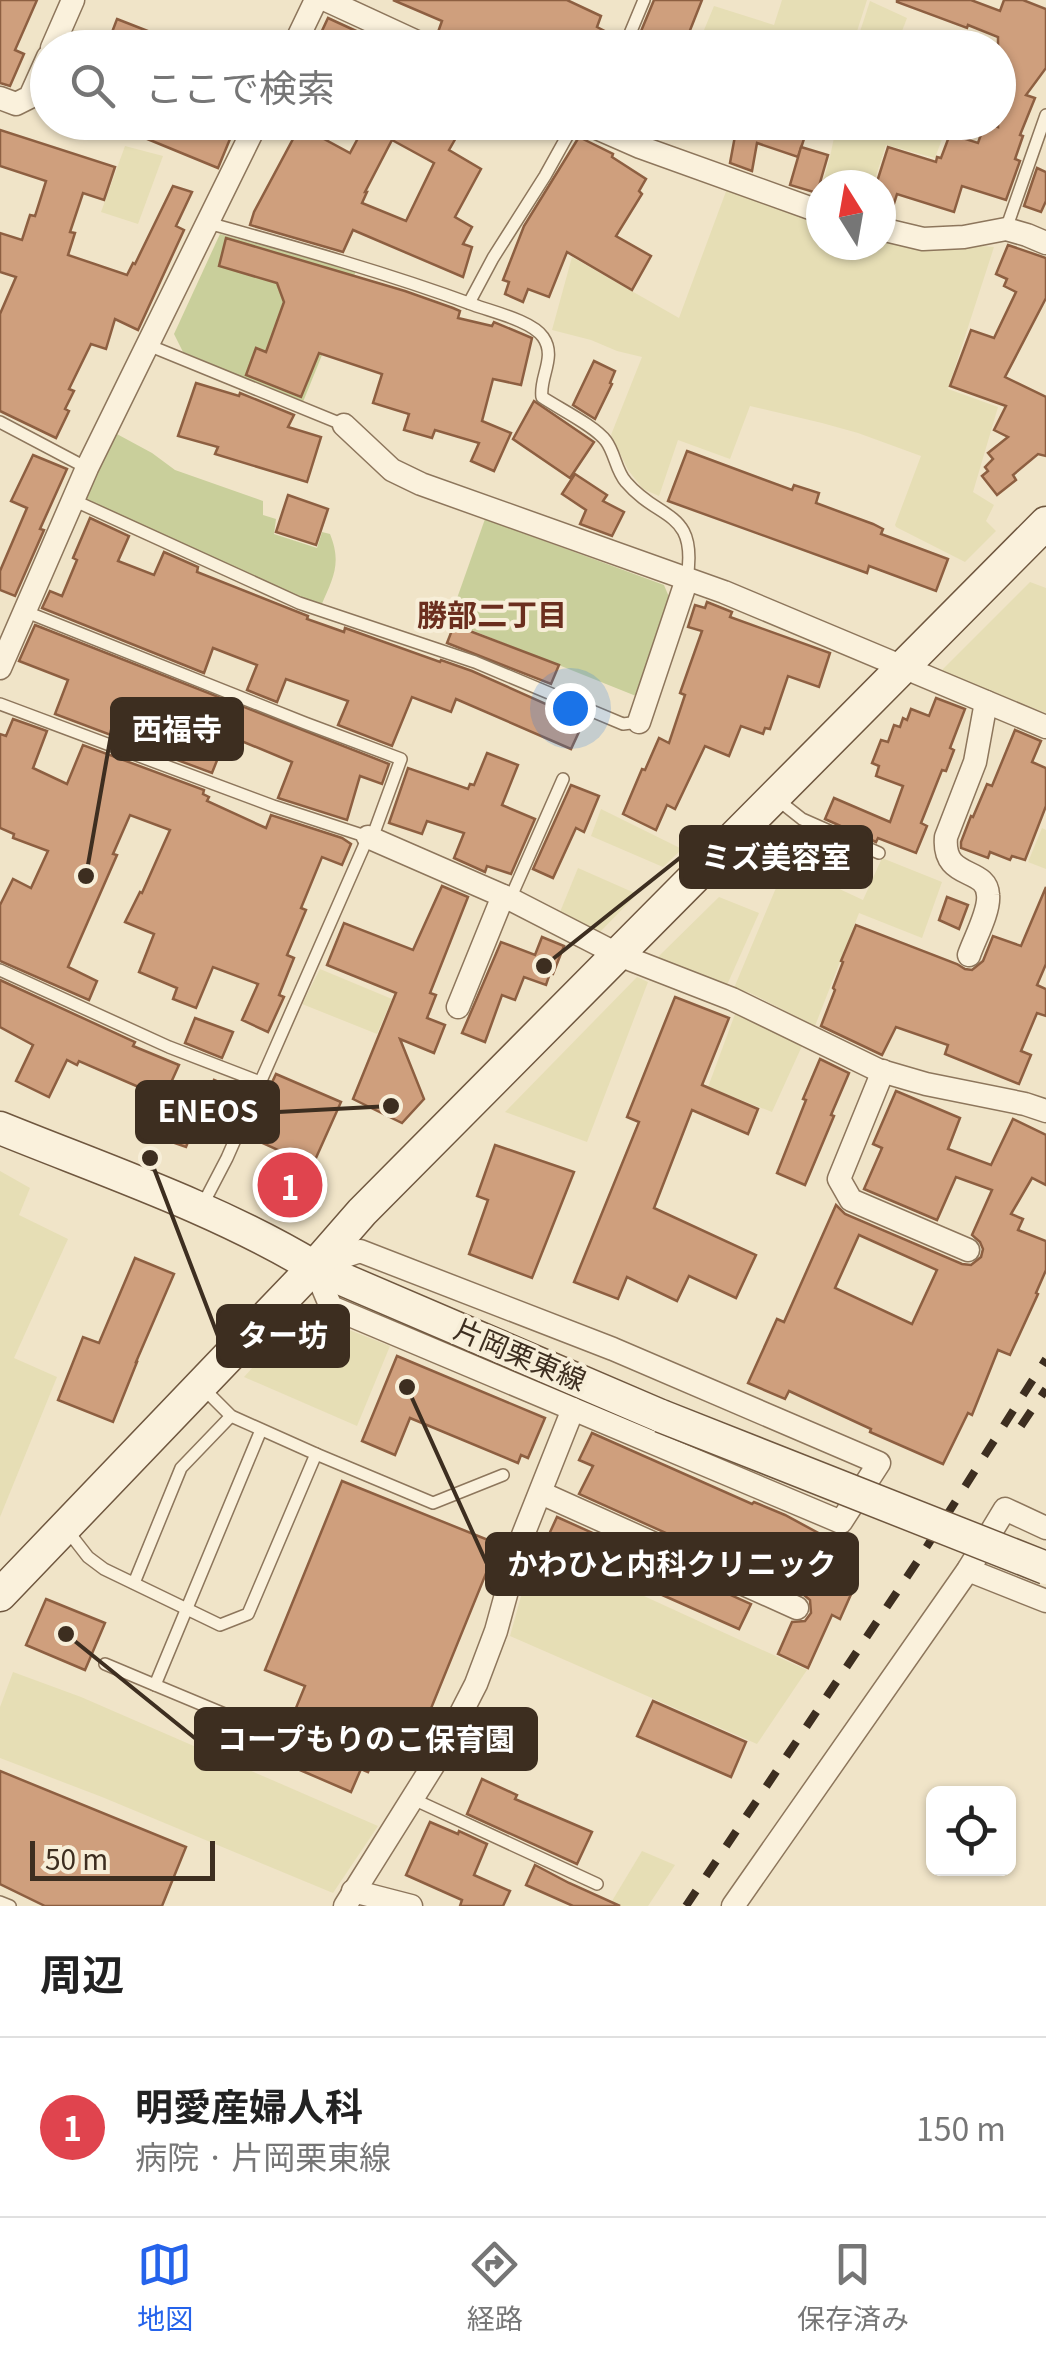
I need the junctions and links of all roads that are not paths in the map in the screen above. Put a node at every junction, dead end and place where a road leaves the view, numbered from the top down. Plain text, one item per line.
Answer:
1 (72, 0) edge
2 (316, 0) edge
3 (326, 0) edge
4 (644, 0) edge
5 (60, 30) edge
6 (302, 30) edge
7 (391, 30) edge
8 (632, 30) edge
9 (30, 97) edge
10 (0, 98) edge
11 (1046, 114) edge
12 (248, 140) edge
13 (565, 140) edge
14 (626, 140) edge
15 (806, 207) edge
16 (208, 223) junction
17 (1006, 229) junction
18 (896, 233) edge
19 (1046, 244) edge
20 (469, 303) junction
21 (148, 345) junction
22 (0, 422) edge
23 (344, 425) joint
24 (87, 468) junction
25 (73, 500) junction
26 (1046, 523) edge
27 (687, 579) junction
28 (24, 610) junction
29 (2, 658) edge
30 (902, 668) junction
31 (986, 702) junction
32 (0, 704) edge
33 (638, 722) joint
34 (1046, 727) edge
35 (563, 779) dead end
36 (774, 797) junction
37 (368, 837) junction
38 (879, 853) dead end
39 (506, 898) junction
40 (619, 955) junction
41 (968, 955) dead end
42 (0, 970) edge
43 (458, 1007) dead end
44 (883, 1071) junction
45 (260, 1082) junction
46 (1045, 1108) edge
47 (0, 1128) edge
48 (200, 1210) junction
49 (968, 1250) dead end
50 (314, 1267) junction
51 (200, 1386) junction
52 (736, 1402) junction
53 (573, 1410) junction
54 (231, 1416) junction
55 (261, 1430) junction
56 (316, 1454) junction
57 (709, 1467) junction
58 (503, 1474) dead end
59 (541, 1492) junction
60 (65, 1526) junction
61 (1046, 1528) edge
62 (1046, 1568) edge
63 (968, 1570) junction
64 (134, 1583) junction
65 (0, 1595) edge
66 (1046, 1601) edge
67 (188, 1608) junction
68 (797, 1608) dead end
69 (104, 1664) dead end
70 (155, 1685) junction
71 (274, 1736) dead end
72 (413, 1799) junction
73 (597, 1884) dead end
74 (349, 1898) edge
75 (0, 1902) edge
76 (10, 1906) edge
77 (411, 1906) edge
78 (734, 1906) edge

1 - 5 street
2 - 6 street
3 - 7 street
4 - 8 lane
9 - 10 street
11 - 17 lane
12 - 16 street
13 - 20 lane
14 - 15 street
16 - 20 lane
16 - 21 street
17 - 18 street
17 - 19 street
20 - 27 lane
21 - 23 lane
21 - 24 street
22 - 24 lane
23 - 27 street
24 - 25 street
25 - 28 street
25 - 33 lane
26 - 30 street
27 - 30 street
27 - 33 street
28 - 29 street
28 - 37 lane
30 - 31 street
30 - 36 street
31 - 34 street
31 - 41 street
32 - 37 lane
35 - 39 lane
36 - 38 lane
36 - 40 street
37 - 39 street
37 - 45 lane
39 - 40 street
39 - 43 street
40 - 44 street
40 - 50 street
42 - 45 lane
44 - 46 street
44 - 49 street
45 - 48 lane
47 - 48 street, 片岡栗東線
48 - 50 street, 片岡栗東線
50 - 51 street
50 - 52 street
50 - 53 street
50 - 62 street, 片岡栗東線, bridge
51 - 54 lane
51 - 60 street
52 - 57 street
52 - 57 street
53 - 57 street
53 - 59 street
54 - 55 lane
54 - 64 lane
55 - 56 lane
55 - 67 lane
56 - 58 lane
56 - 67 lane
59 - 68 street
59 - 72 street
60 - 64 lane
60 - 65 street
61 - 63 street
63 - 66 street
63 - 78 street
64 - 67 lane
67 - 70 lane
69 - 70 lane
70 - 71 lane
72 - 73 lane
72 - 74 street
74 - 77 street
75 - 76 lane

